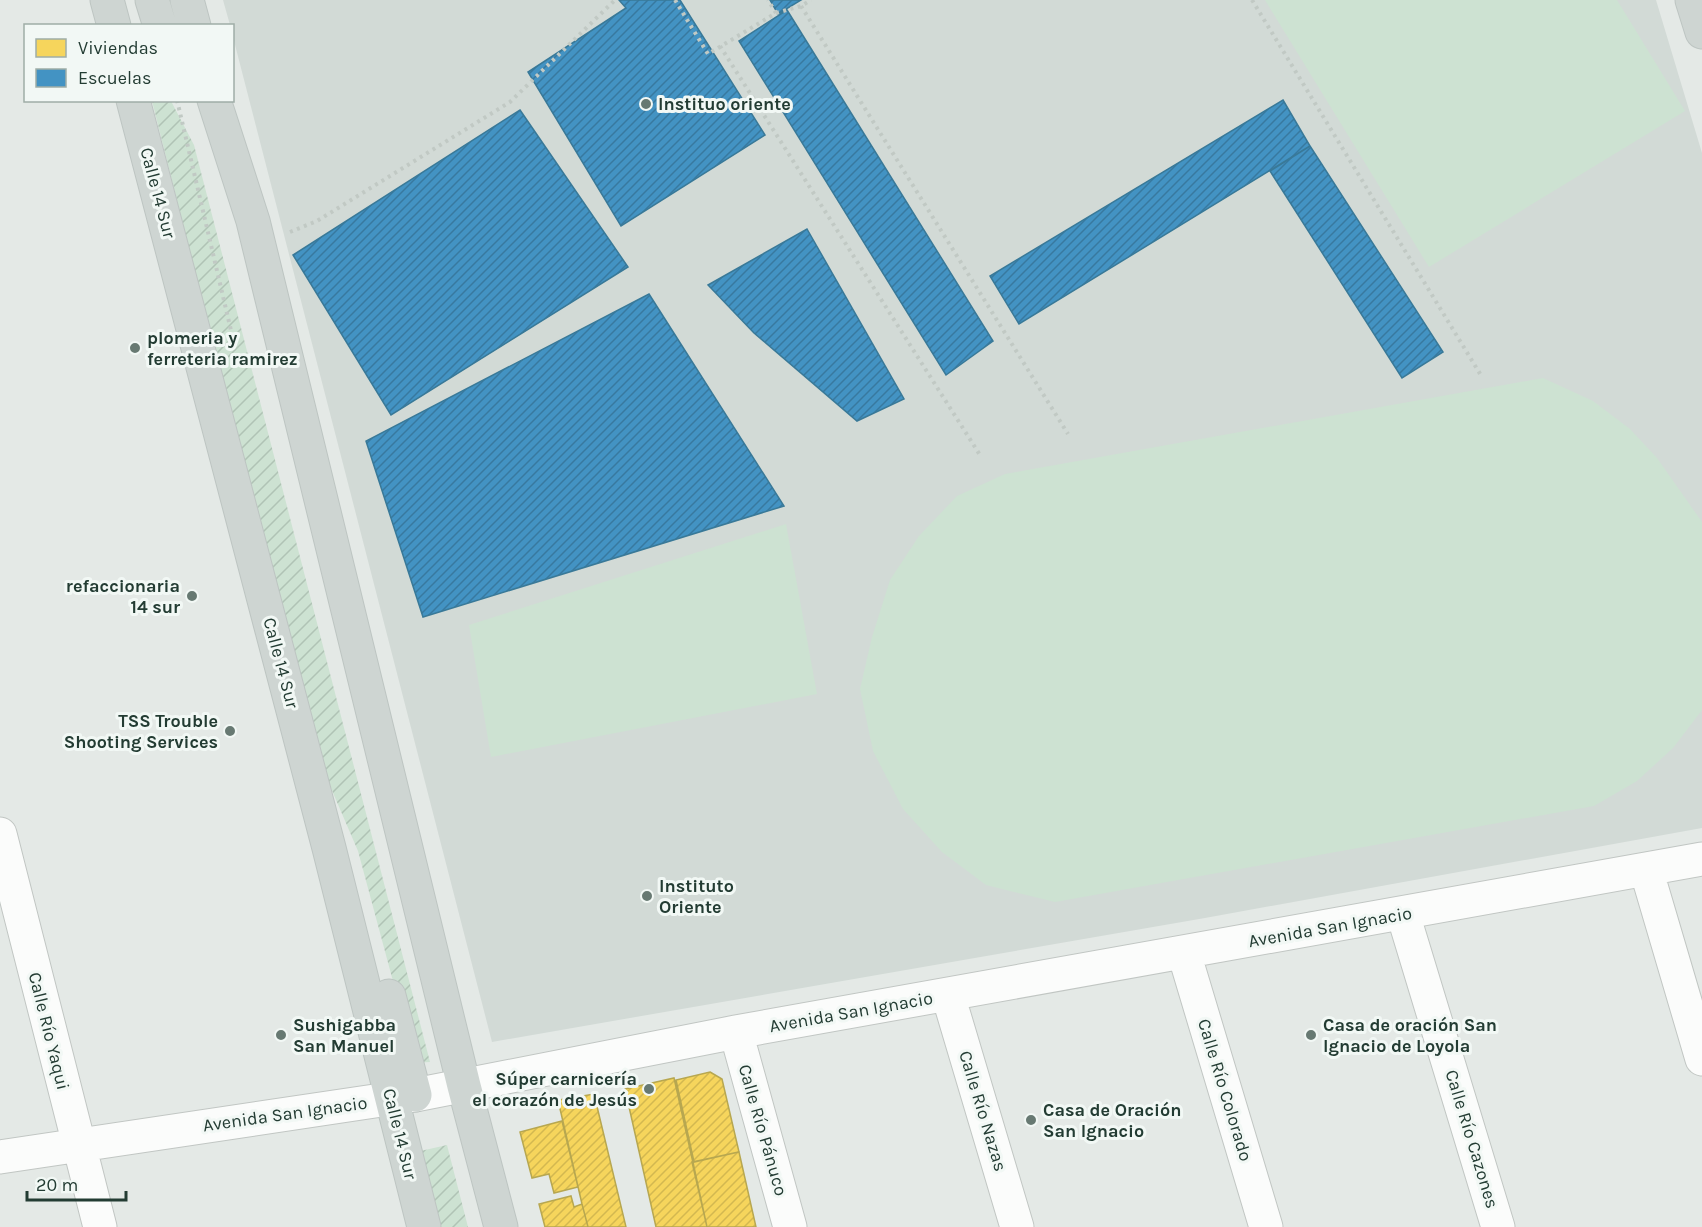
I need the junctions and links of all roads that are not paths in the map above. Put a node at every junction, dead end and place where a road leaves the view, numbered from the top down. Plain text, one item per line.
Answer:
1 (107, 0) edge
2 (152, 0) edge
3 (187, 0) edge
4 (1692, 0) edge
5 (113, 24) edge
6 (159, 24) edge
7 (193, 24) edge
8 (1702, 32) edge
9 (134, 102) edge
10 (213, 106) edge
11 (0, 834) edge
12 (1702, 859) edge
13 (1646, 869) junction
14 (1403, 914) junction
15 (1184, 953) junction
16 (948, 995) junction
17 (736, 1032) junction
18 (1702, 1059) edge
19 (464, 1086) junction
20 (403, 1097) junction
21 (78, 1145) junction
22 (0, 1156) edge
23 (100, 1227) edge
24 (424, 1227) edge
25 (501, 1227) edge
26 (790, 1227) edge
27 (1017, 1227) edge
28 (1266, 1227) edge
29 (1498, 1227) edge

1 - 5 main road
2 - 6 main road
3 - 7 main road
4 - 8 main road
9 - 20 main road, Calle 14 Sur
10 - 19 main road
11 - 21 street, Calle Río Yaqui
12 - 13 street, Avenida San Ignacio
13 - 14 street, Avenida San Ignacio
13 - 18 street
14 - 15 street, Avenida San Ignacio
14 - 29 street, Calle Río Cazones
15 - 16 street, Avenida San Ignacio
15 - 28 street, Calle Río Colorado
16 - 17 street, Avenida San Ignacio
16 - 27 street, Calle Río Nazas
17 - 19 street, Avenida San Ignacio
17 - 26 street, Calle Río Pánuco
19 - 20 street, Avenida San Ignacio
19 - 25 main road
20 - 21 street, Avenida San Ignacio
20 - 24 main road, Calle 14 Sur
21 - 22 street, Avenida San Ignacio
21 - 23 street, Calle Río Yaqui

